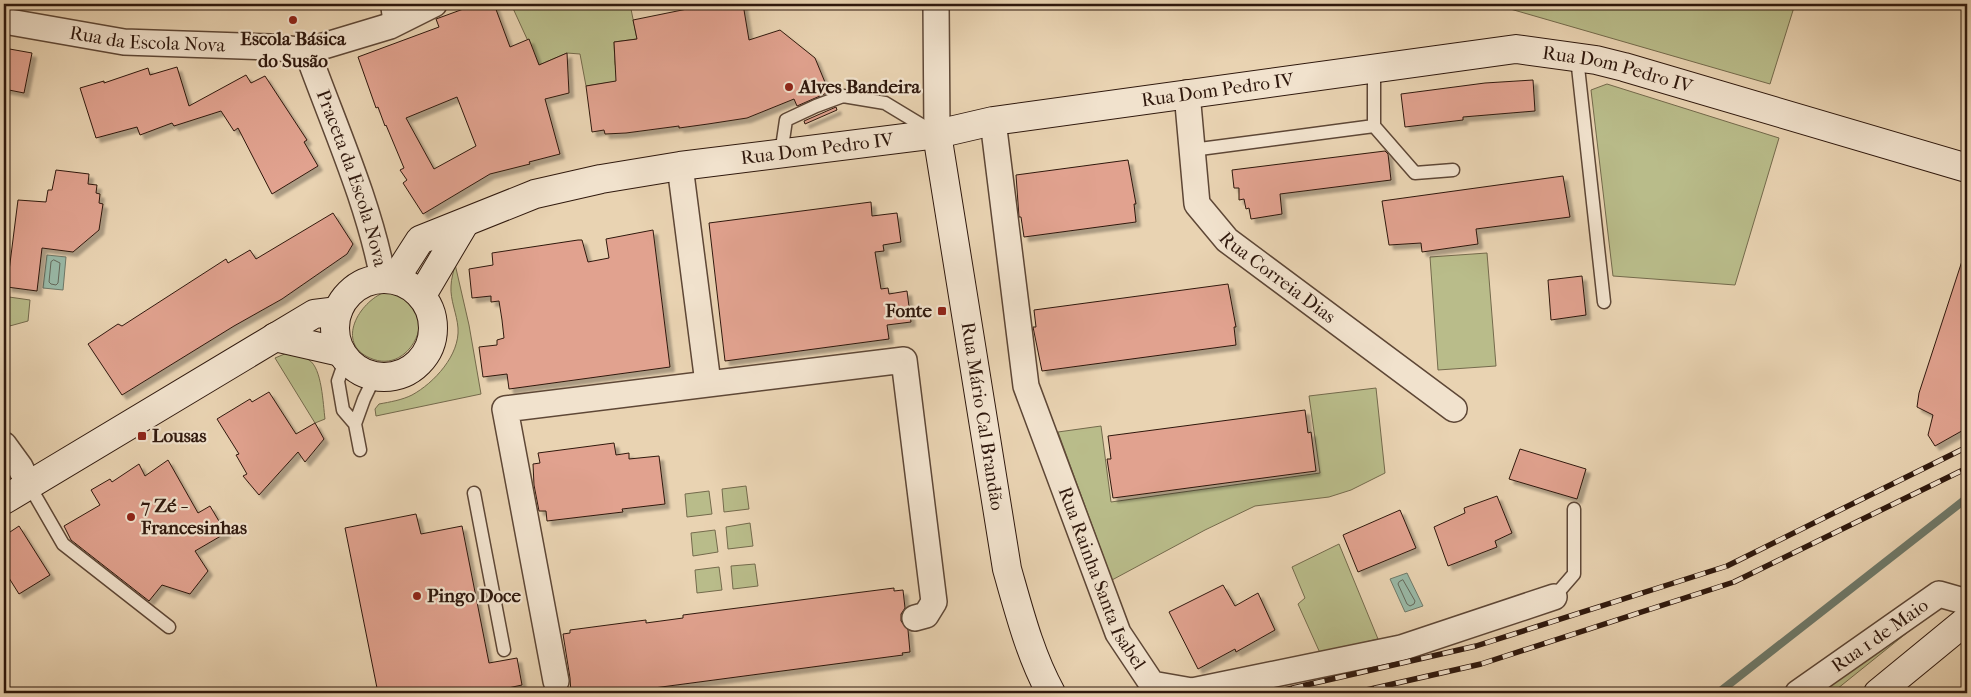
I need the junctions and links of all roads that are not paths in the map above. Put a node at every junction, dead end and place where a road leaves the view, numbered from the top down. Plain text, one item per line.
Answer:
1 (434, 4) edge
2 (936, 4) edge
3 (389, 15) edge
4 (4, 21) edge
5 (306, 51) junction
6 (1577, 58) junction
7 (1374, 68) junction
8 (1187, 93) junction
9 (993, 121) junction
10 (1374, 126) junction
11 (937, 134) junction
12 (1192, 150) junction
13 (781, 154) junction
14 (680, 166) junction
15 (1967, 168) edge
16 (1453, 170) dead end
17 (464, 224) junction
18 (389, 279) junction
19 (426, 302) junction
20 (1604, 302) dead end
21 (338, 311) junction
22 (275, 337) junction
23 (343, 355) junction
24 (375, 376) junction
25 (708, 383) junction
26 (1454, 409) dead end
27 (355, 424) junction
28 (4, 445) edge
29 (360, 450) dead end
30 (29, 485) junction
31 (474, 493) dead end
32 (4, 500) edge
33 (1574, 509) dead end
34 (1554, 597) joint
35 (1967, 602) edge
36 (915, 618) dead end
37 (1967, 620) edge
38 (169, 627) dead end
39 (504, 650) dead end
40 (556, 681) dead end
41 (1046, 685) edge
42 (1798, 693) edge
43 (1878, 693) edge

1 - 3 street, Rua da Escola Nova
2 - 11 street
3 - 5 street, Rua da Escola Nova
4 - 5 street, Rua da Escola Nova
5 - 18 street, Praceta da Escola Nova
6 - 7 street, Rua Dom Pedro IV
6 - 15 street, Rua Dom Pedro IV
6 - 20 lane
7 - 8 street, Rua Dom Pedro IV
7 - 10 lane
8 - 9 street, Rua Dom Pedro IV
8 - 12 street, Rua Correia Dias
9 - 11 street, Rua Dom Pedro IV
9 - 34 street, Rua Rainha Santa Isabel
10 - 12 lane
10 - 16 lane
11 - 13 street, Rua Dom Pedro IV
11 - 13 lane
11 - 41 street, Rua Mário Cal Brandão
12 - 26 street, Rua Correia Dias
13 - 14 street, Rua Dom Pedro IV
14 - 17 street, Rua Dom Pedro IV
14 - 25 street
17 - 18 street, Rua Dom Pedro IV
17 - 19 street
18 - 19 street
18 - 21 street
19 - 24 street
21 - 22 street
21 - 23 street
22 - 23 street
22 - 30 street
23 - 24 street
23 - 27 lane
24 - 27 lane
25 - 36 street
25 - 40 street
27 - 29 lane
28 - 30 street
30 - 32 street
30 - 38 lane
31 - 39 lane
33 - 34 lane
35 - 42 street, Rua 1 de Maio
37 - 43 street

